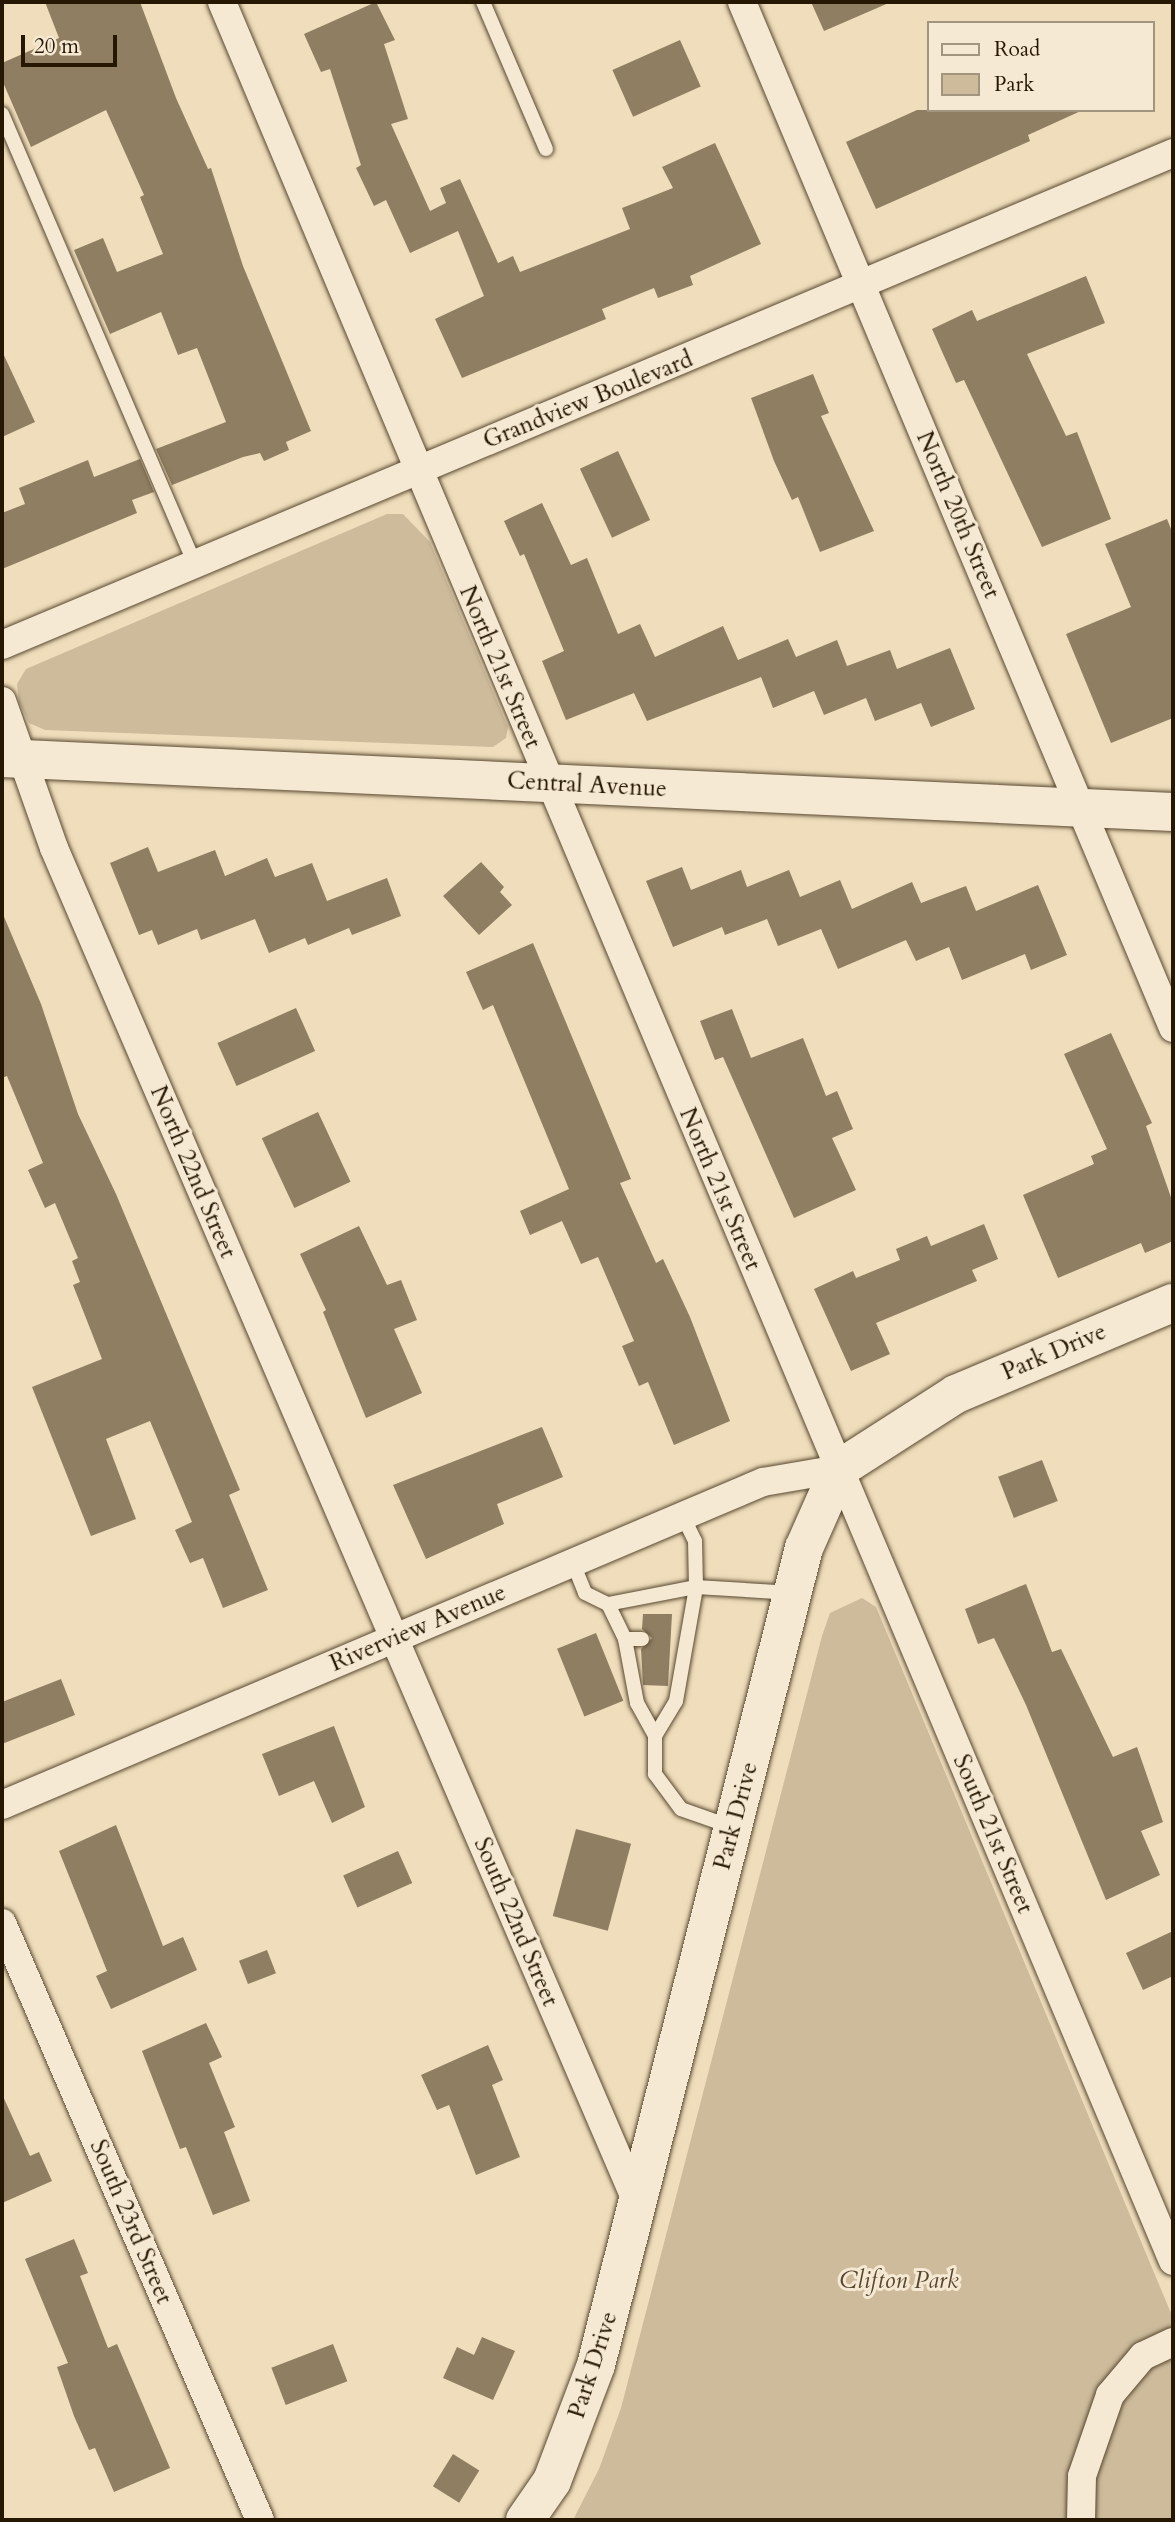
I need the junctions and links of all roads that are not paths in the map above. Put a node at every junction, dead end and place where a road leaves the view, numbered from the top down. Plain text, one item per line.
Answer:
1 (222, 2) edge
2 (483, 2) edge
3 (742, 2) edge
4 (2, 114) edge
5 (546, 149) dead end
6 (1173, 153) edge
7 (862, 288) junction
8 (418, 471) junction
9 (195, 564) junction
10 (2, 645) edge
11 (2, 701) edge
12 (12, 758) edge
13 (550, 784) junction
14 (1081, 808) junction
15 (1173, 812) edge
16 (1173, 1028) edge
17 (1173, 1303) edge
18 (812, 1409) joint
19 (839, 1469) junction
20 (684, 1516) junction
21 (573, 1563) junction
22 (696, 1587) junction
23 (794, 1593) junction
24 (608, 1604) junction
25 (394, 1639) junction
26 (625, 1639) junction
27 (642, 1639) dead end
28 (655, 1736) junction
29 (2, 1805) edge
30 (733, 1828) junction
31 (2, 1923) edge
32 (638, 2205) junction
33 (1173, 2261) edge
34 (1173, 2342) edge
35 (260, 2520) edge
36 (525, 2520) edge
37 (1081, 2520) edge

1 - 8 street, North 21st Street
2 - 5 lane
3 - 7 street, North 20th Street
4 - 9 lane
6 - 7 street, Grandview Boulevard
7 - 8 street, Grandview Boulevard
7 - 14 street, North 20th Street
8 - 9 street, Grandview Boulevard
8 - 13 street, North 21st Street
9 - 10 street, Grandview Boulevard
11 - 12 street, North 22nd Street
12 - 13 main road, Central Avenue
12 - 25 street, North 22nd Street
13 - 14 main road, Central Avenue
13 - 18 street, North 21st Street
14 - 15 main road, Central Avenue
14 - 16 street, North 20th Street
17 - 19 main road, Park Drive
18 - 19 street, South 21st Street
19 - 20 street, Riverview Avenue
19 - 23 main road, Park Drive
19 - 33 street, South 21st Street
20 - 21 street, Riverview Avenue
20 - 22 lane
21 - 24 lane
21 - 25 street, Riverview Avenue
22 - 23 lane
22 - 24 lane
22 - 28 lane
23 - 30 main road, Park Drive
24 - 26 lane
25 - 29 street, Riverview Avenue
25 - 32 street, South 22nd Street
26 - 27 lane
26 - 28 lane
28 - 30 lane
30 - 32 main road, Park Drive
31 - 35 street, South 23rd Street
32 - 36 main road, Park Drive
34 - 37 street

